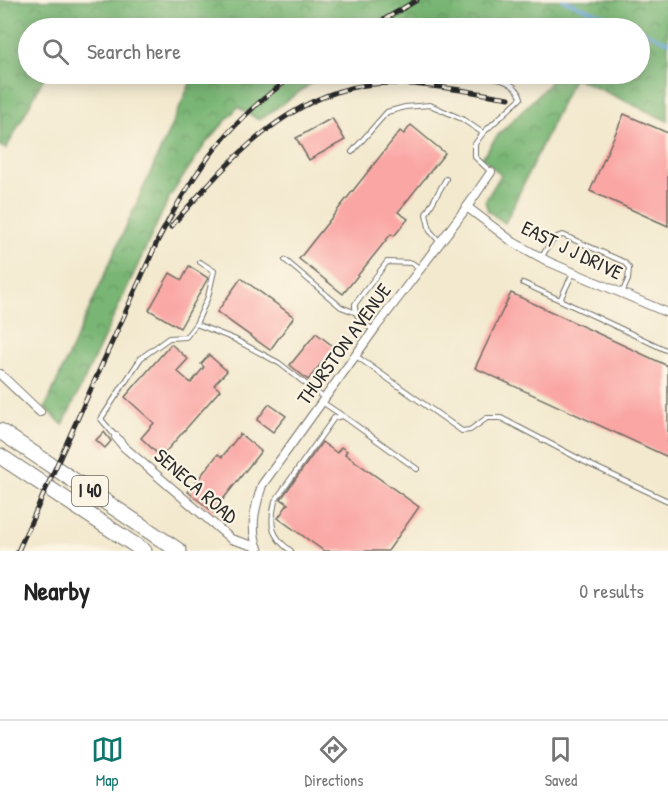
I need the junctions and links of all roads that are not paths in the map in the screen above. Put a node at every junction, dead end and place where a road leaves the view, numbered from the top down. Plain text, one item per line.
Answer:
1 (510, 84) edge
2 (483, 133) junction
3 (352, 152) dead end
4 (491, 172) joint
5 (446, 179) dead end
6 (467, 207) junction
7 (440, 242) junction
8 (541, 258) junction
9 (285, 260) dead end
10 (200, 262) dead end
11 (420, 269) junction
12 (574, 273) junction
13 (523, 283) dead end
14 (622, 293) junction
15 (560, 300) junction
16 (354, 312) junction
17 (668, 314) edge
18 (196, 324) junction
19 (374, 330) junction
20 (668, 351) edge
21 (356, 355) junction
22 (0, 374) edge
23 (323, 400) junction
24 (40, 412) dead end
25 (343, 417) junction
26 (0, 431) edge
27 (116, 437) joint
28 (0, 456) edge
29 (417, 469) dead end
30 (668, 501) edge
31 (258, 549) edge
32 (144, 551) edge
33 (179, 551) edge
34 (291, 551) edge

1 - 2 lane
2 - 3 lane
2 - 4 lane
4 - 6 street, THURSTON AVENUE
5 - 7 lane
6 - 7 street, THURSTON AVENUE
6 - 8 street, EAST J J DRIVE
7 - 11 street, THURSTON AVENUE
8 - 12 street, EAST J J DRIVE
8 - 14 lane
9 - 16 lane
10 - 18 lane
11 - 16 lane
11 - 19 street, THURSTON AVENUE
12 - 14 street, EAST J J DRIVE
12 - 15 lane
13 - 15 lane
14 - 17 street, EAST J J DRIVE
15 - 20 lane
16 - 19 lane
18 - 23 lane
18 - 27 lane
19 - 21 street, THURSTON AVENUE
21 - 23 street, THURSTON AVENUE
21 - 30 lane
22 - 24 street
23 - 25 lane
23 - 31 street, THURSTON AVENUE
25 - 29 lane
25 - 34 lane
26 - 33 highway, I 40
27 - 31 street, SENECA ROAD
28 - 32 highway, I 40

